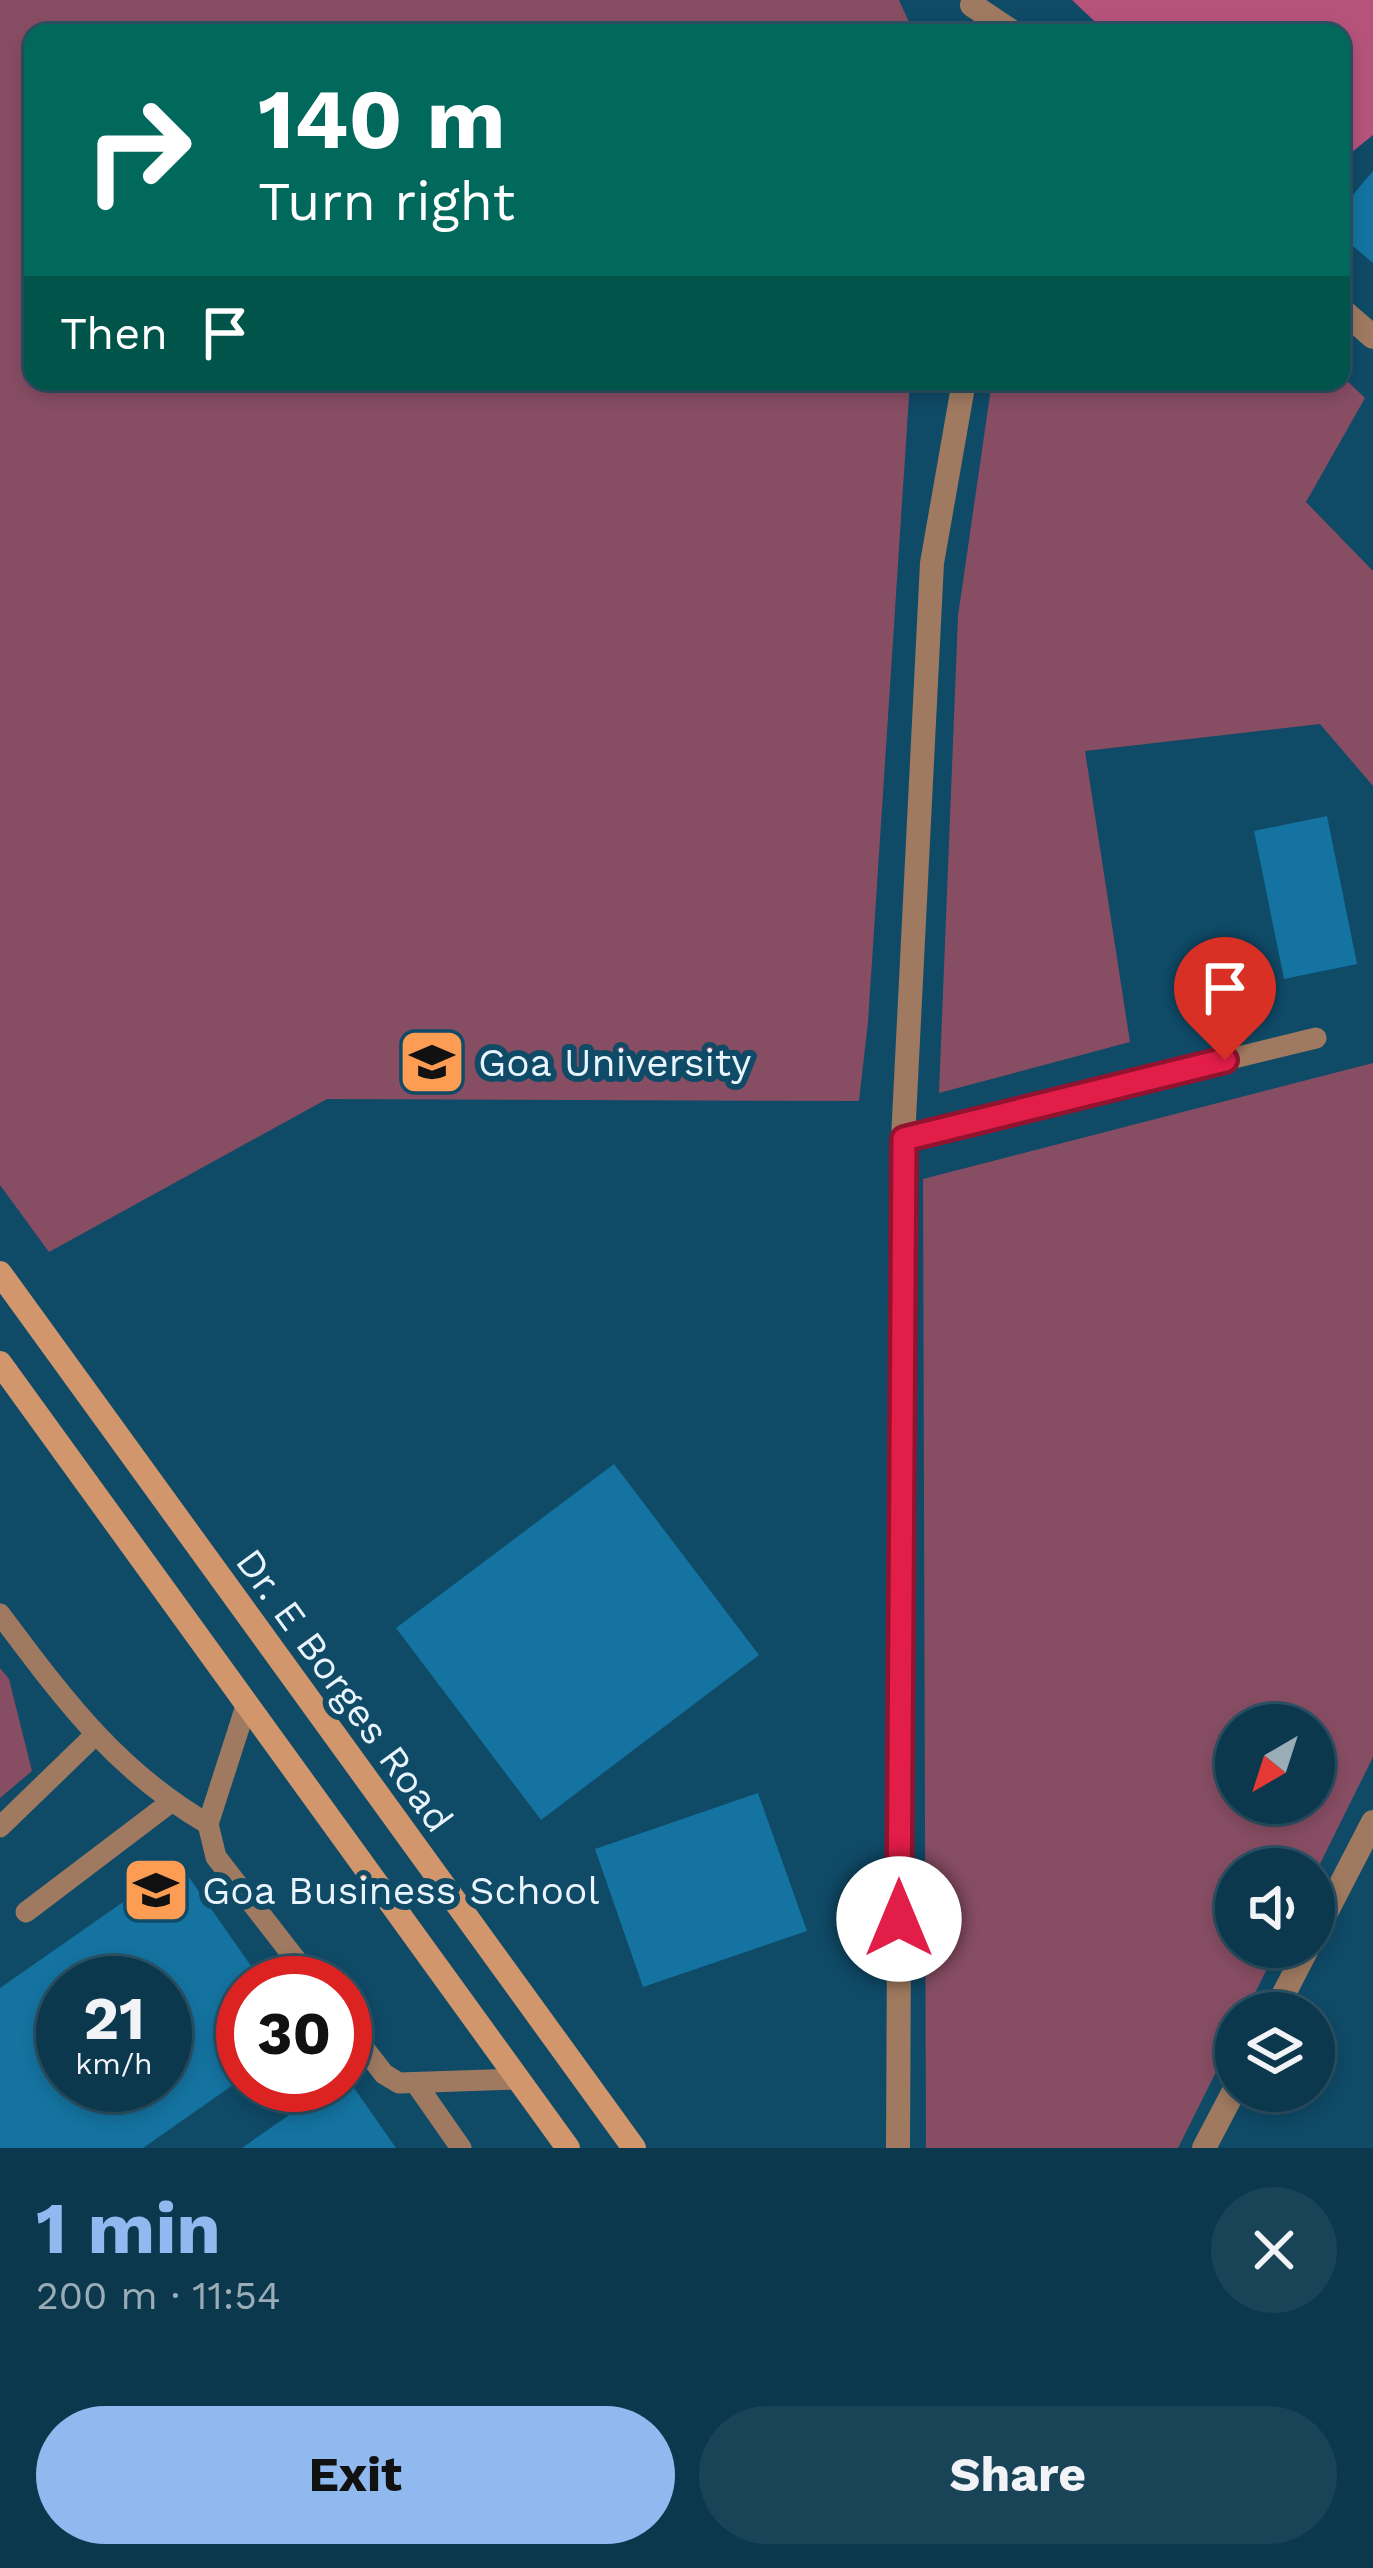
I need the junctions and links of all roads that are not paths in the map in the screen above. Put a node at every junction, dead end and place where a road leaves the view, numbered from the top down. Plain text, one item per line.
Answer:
1 (970, 3) edge
2 (1001, 24) edge
3 (1350, 317) edge
4 (1373, 337) edge
5 (962, 390) edge
6 (1316, 1038) dead end
7 (904, 1139) junction
8 (0, 1273) edge
9 (0, 1363) edge
10 (0, 1614) edge
11 (246, 1706) junction
12 (94, 1736) junction
13 (171, 1802) junction
14 (1373, 1822) edge
15 (208, 1824) junction
16 (0, 1827) edge
17 (1335, 1895) edge
18 (26, 1912) dead end
19 (293, 1956) edge
20 (372, 2059) edge
21 (518, 2079) junction
22 (417, 2085) junction
23 (1223, 2112) edge
24 (461, 2148) edge
25 (568, 2148) edge
26 (634, 2148) edge
27 (898, 2148) edge
28 (1204, 2148) edge

1 - 2 street
3 - 4 street
5 - 7 street
6 - 7 lane
7 - 27 street
8 - 26 main road, Dr. E Borges Road
9 - 11 main road
10 - 12 lane
11 - 15 lane
11 - 21 main road
12 - 13 lane
12 - 16 lane
13 - 15 lane
13 - 18 lane
14 - 17 street
15 - 19 lane
20 - 22 lane
21 - 22 lane
21 - 25 main road
22 - 24 lane
23 - 28 street

